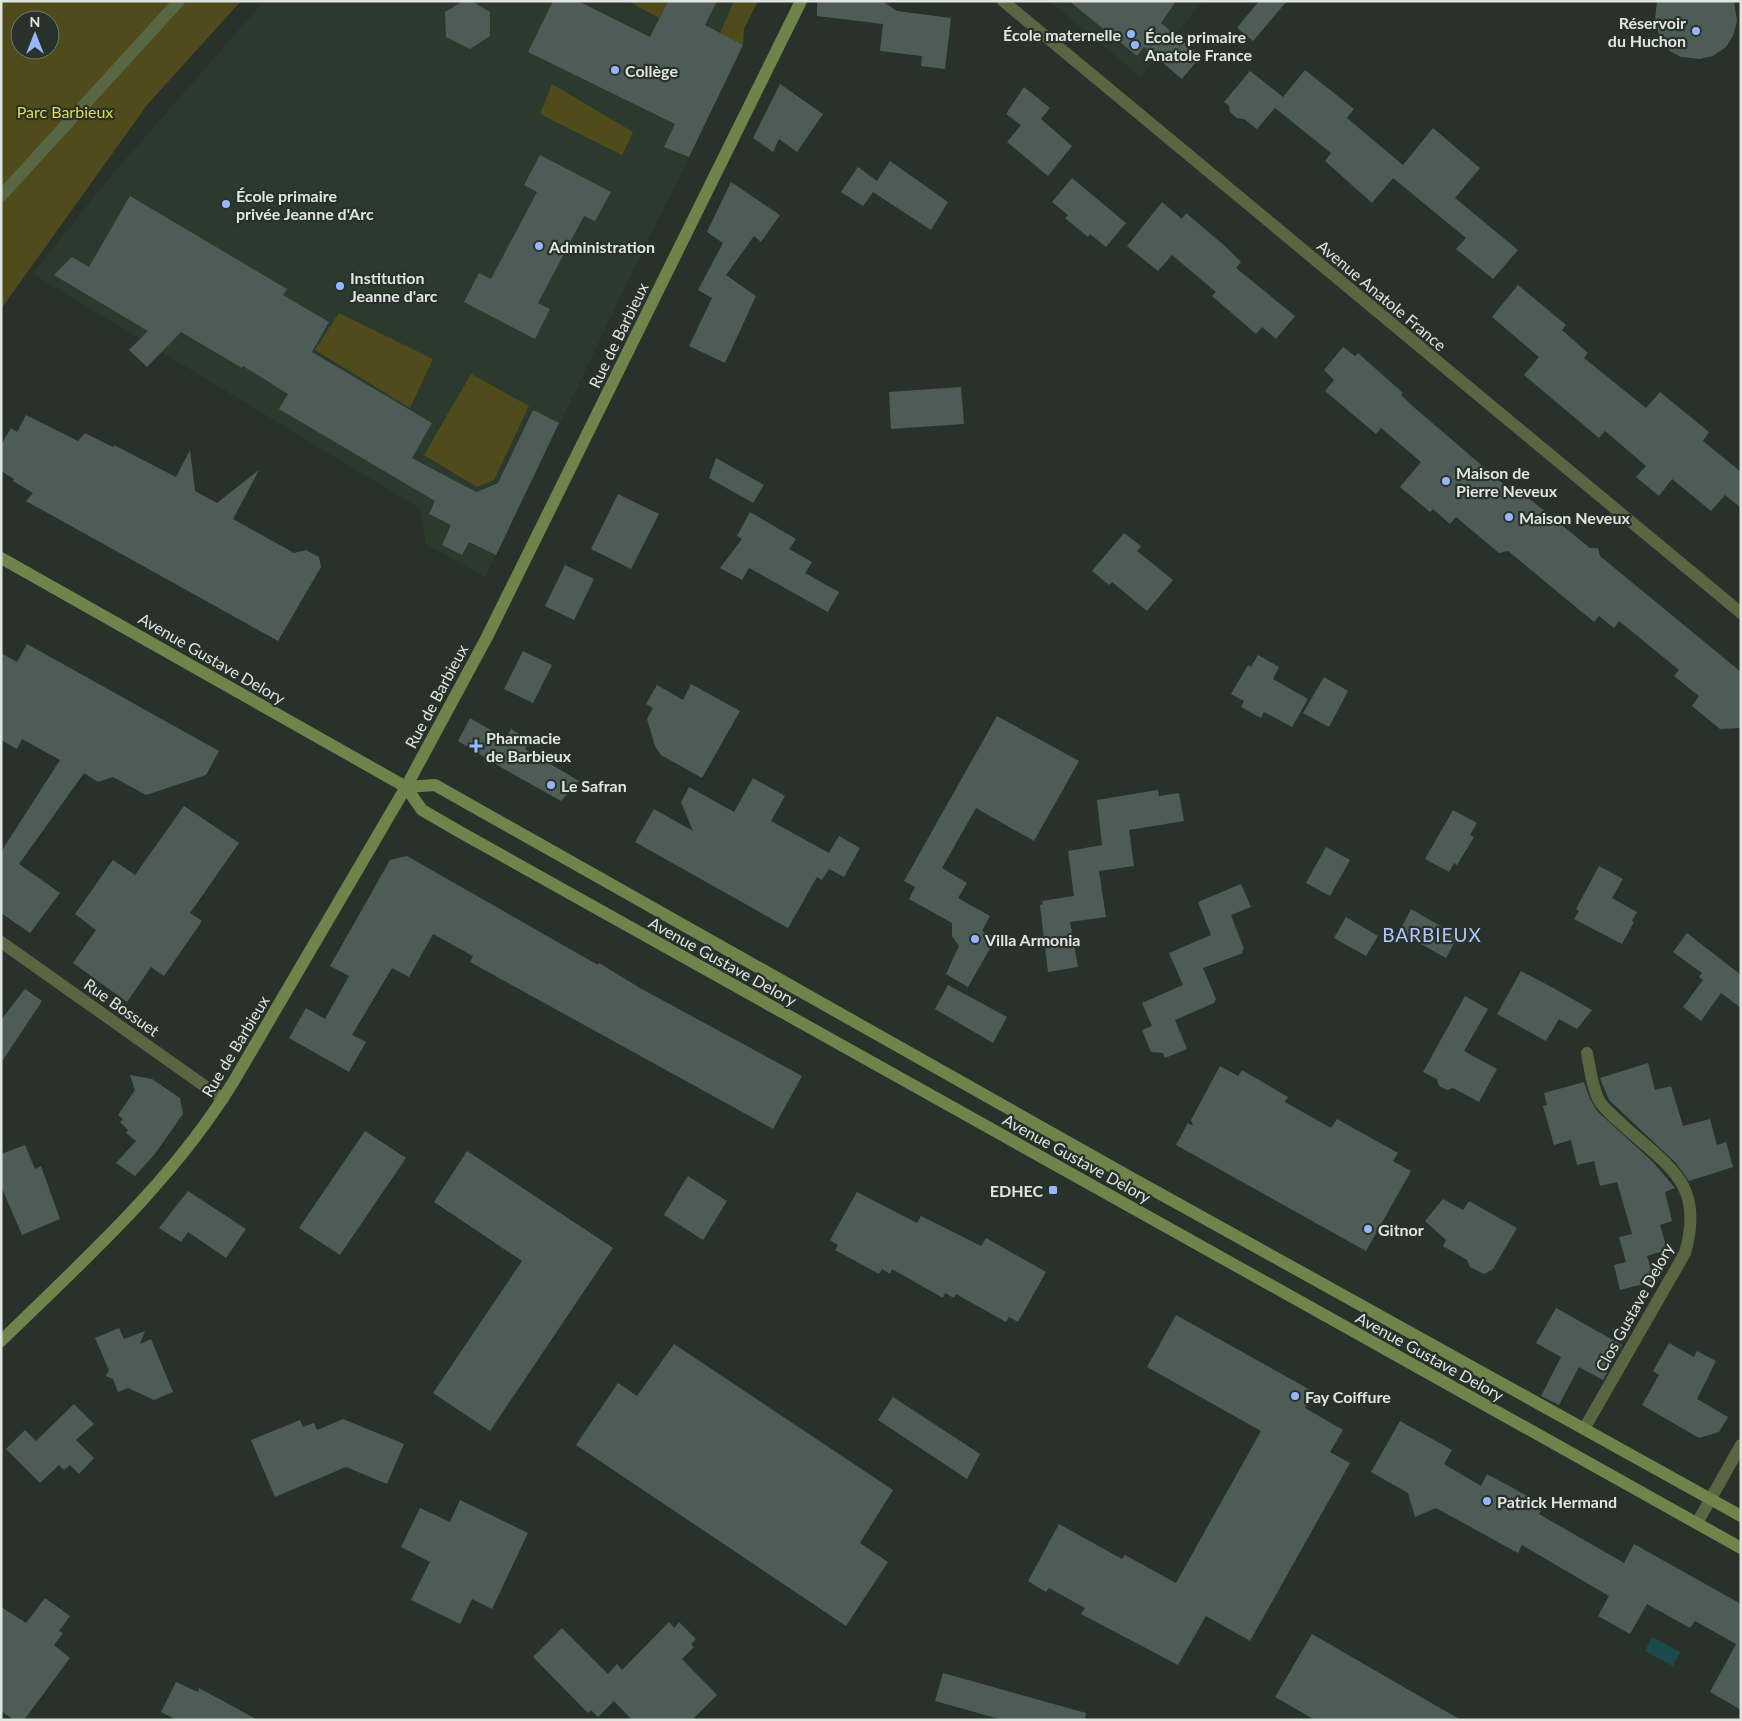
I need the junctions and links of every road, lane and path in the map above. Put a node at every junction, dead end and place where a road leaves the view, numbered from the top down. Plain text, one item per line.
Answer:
1 (179, 1) edge
2 (802, 1) edge
3 (1002, 1) edge
4 (1, 196) edge
5 (1, 558) edge
6 (1741, 613) edge
7 (406, 787) junction
8 (1, 942) edge
9 (1587, 1053) dead end
10 (223, 1099) junction
11 (1, 1341) edge
12 (1584, 1429) junction
13 (1741, 1445) edge
14 (1711, 1499) junction
15 (1741, 1516) edge
16 (1698, 1523) junction
17 (1741, 1548) edge

1 - 4 street
2 - 7 main road, Rue de Barbieux
3 - 6 street, Avenue Anatole France
5 - 7 main road, Avenue Gustave Delory
7 - 10 main road, Rue de Barbieux
7 - 12 main road, Avenue Gustave Delory
7 - 16 main road, Avenue Gustave Delory
8 - 10 street, Rue Bossuet
9 - 12 street, Clos Gustave Delory
10 - 11 main road, Rue de Barbieux
12 - 14 main road, Avenue Gustave Delory
13 - 14 street
14 - 15 main road, Avenue Gustave Delory
14 - 16 street
16 - 17 main road, Avenue Gustave Delory

